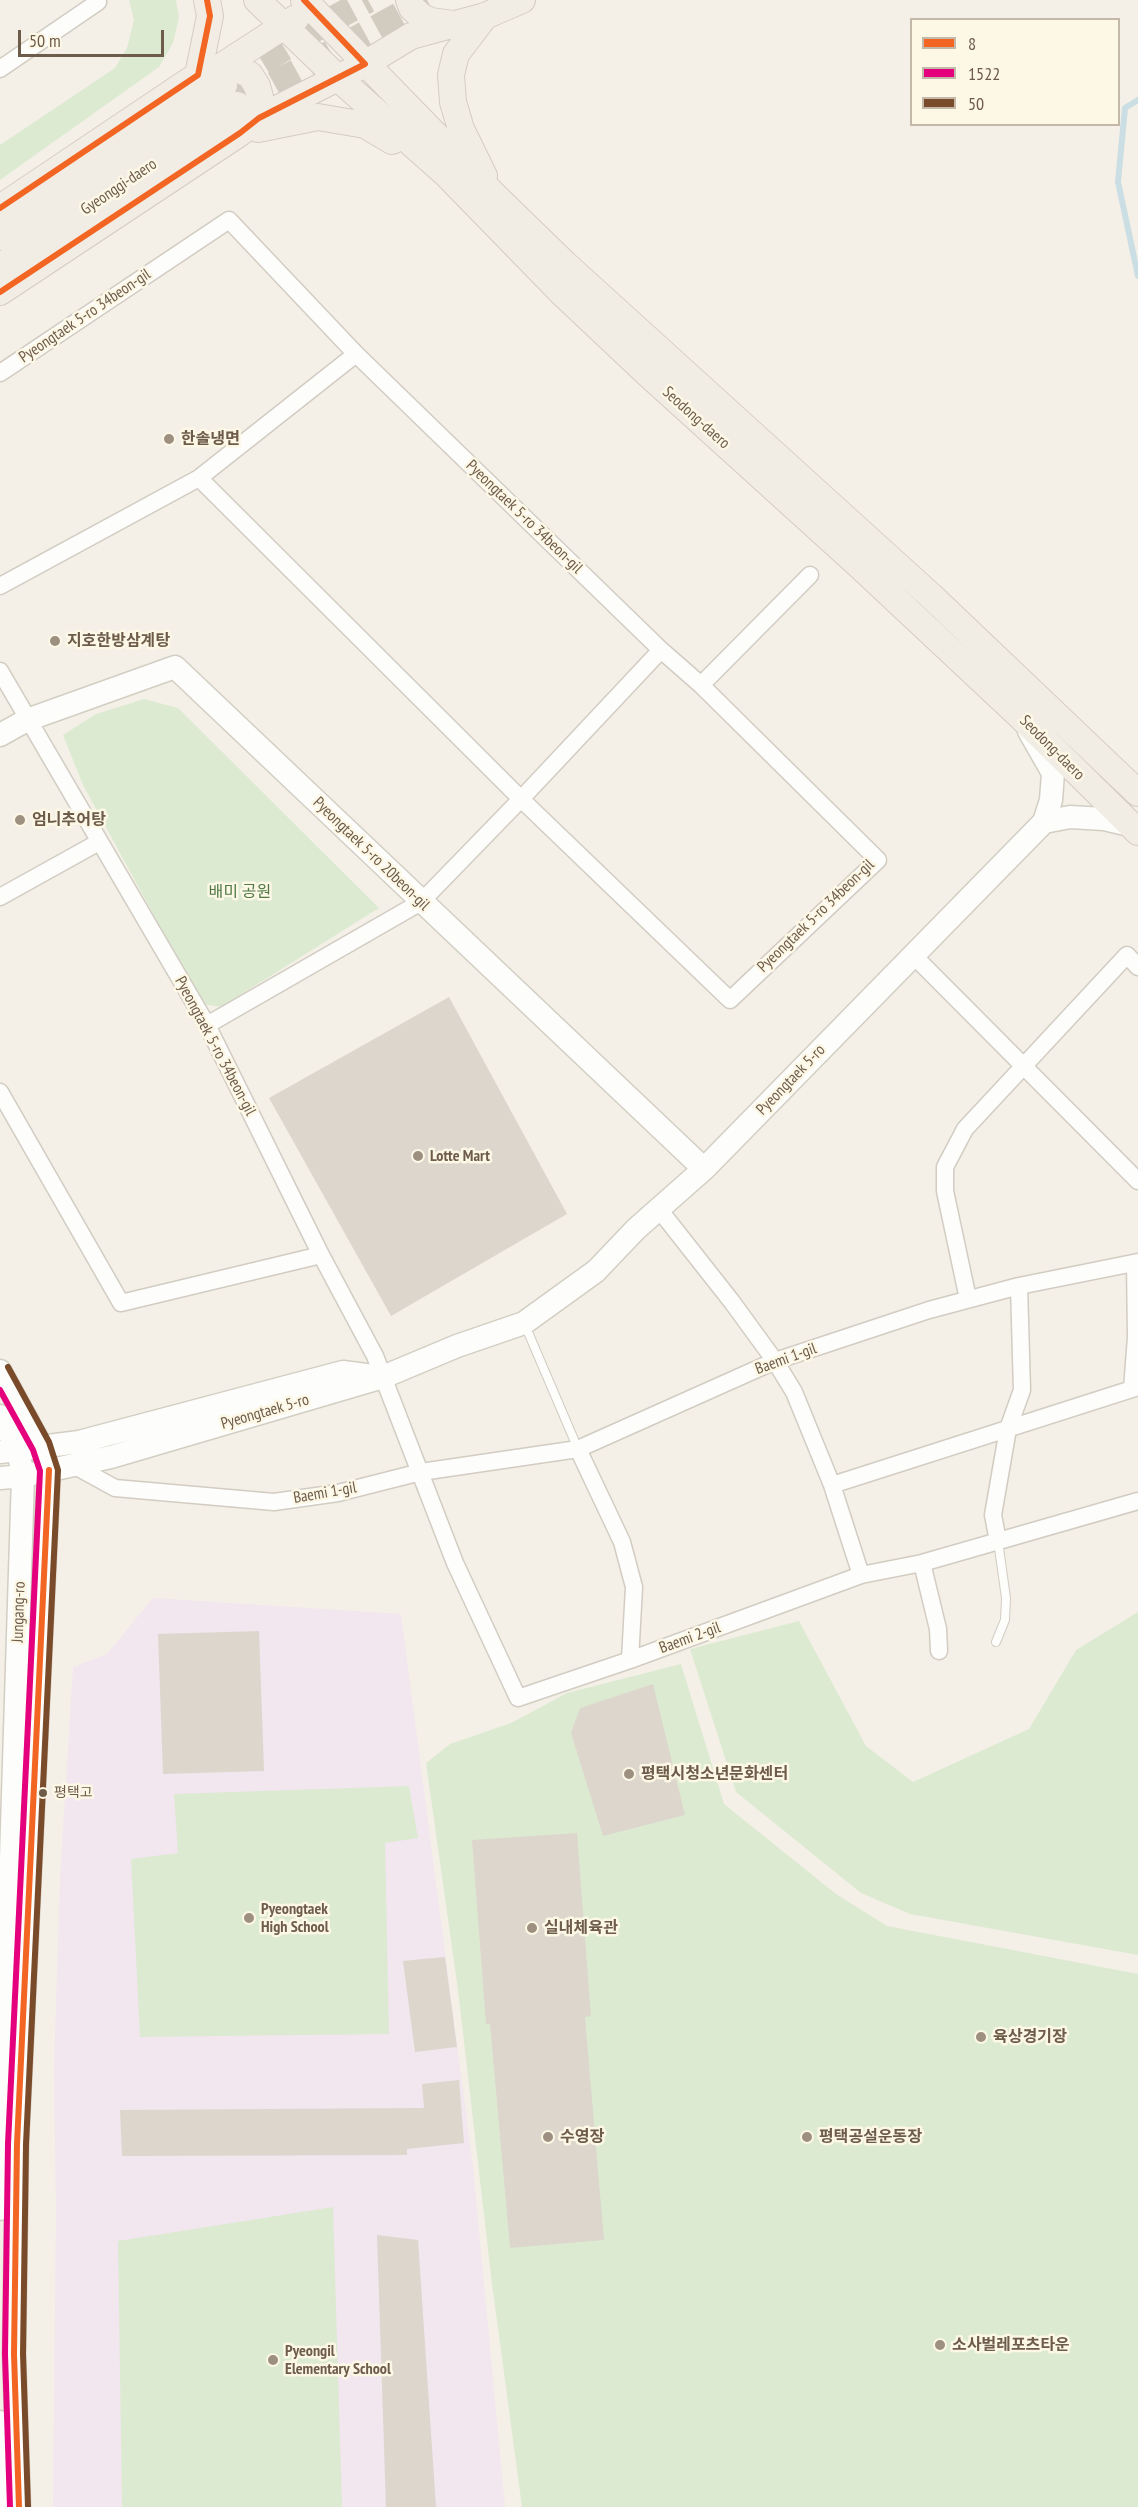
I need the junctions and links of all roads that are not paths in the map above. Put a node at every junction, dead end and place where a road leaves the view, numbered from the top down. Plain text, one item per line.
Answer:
1 (96, 0) edge
2 (207, 0) edge
3 (257, 0) edge
4 (409, 0) edge
5 (522, 0) edge
6 (312, 2) edge
7 (485, 16) junction
8 (454, 24) junction
9 (285, 27) junction
10 (365, 64) junction
11 (0, 69) edge
12 (338, 78) junction
13 (219, 83) junction
14 (250, 125) junction
15 (446, 174) junction
16 (494, 195) junction
17 (0, 208) edge
18 (0, 237) edge
19 (0, 267) edge
20 (0, 292) edge
21 (356, 354) junction
22 (0, 373) edge
23 (199, 478) junction
24 (810, 575) dead end
25 (0, 586) edge
26 (661, 650) junction
27 (0, 671) edge
28 (701, 685) junction
29 (1019, 715) junction
30 (27, 720) junction
31 (0, 735) edge
32 (1138, 793) edge
33 (521, 799) junction
34 (1044, 822) junction
35 (1134, 828) edge
36 (99, 842) junction
37 (0, 897) edge
38 (421, 902) junction
39 (913, 954) junction
40 (1138, 967) edge
41 (207, 1025) junction
42 (1024, 1067) junction
43 (0, 1092) edge
44 (704, 1169) junction
45 (1138, 1181) edge
46 (658, 1208) junction
47 (321, 1255) junction
48 (1136, 1262) edge
49 (1019, 1286) junction
50 (968, 1299) junction
51 (524, 1323) junction
52 (775, 1361) junction
53 (0, 1371) edge
54 (383, 1377) junction
55 (1135, 1388) edge
56 (0, 1416) edge
57 (1008, 1429) junction
58 (41, 1446) junction
59 (578, 1449) junction
60 (9, 1451) edge
61 (75, 1466) junction
62 (49, 1470) junction
63 (421, 1472) junction
64 (23, 1476) junction
65 (0, 1478) edge
66 (832, 1485) junction
67 (1138, 1501) edge
68 (998, 1541) junction
69 (922, 1563) junction
70 (861, 1575) junction
71 (996, 1642) dead end
72 (939, 1651) dead end
73 (630, 1660) junction
74 (518, 1698) joint
75 (6, 2144) edge
76 (0, 2209) edge
77 (0, 2422) edge
78 (2, 2507) edge
79 (19, 2507) edge

1 - 11 street
2 - 13 main road
3 - 9 main road, Seodong-daero
4 - 8 main road
5 - 7 main road
6 - 9 main road
6 - 10 main road, Seodong-daero
7 - 8 main road
7 - 16 main road
8 - 10 main road
9 - 12 main road, Seodong-daero
9 - 13 main road
10 - 12 main road
10 - 16 main road, Seodong-daero
12 - 14 main road
12 - 15 main road, Seodong-daero
13 - 14 main road
13 - 17 main road
13 - 18 main road, Gyeonggi-daero
13 - 19 main road, Gyeonggi-daero
14 - 15 main road
14 - 20 main road
15 - 29 main road, Seodong-daero
16 - 32 main road, Seodong-daero
21 - 22 street, Pyeongtaek 5-ro 34beon-gil
21 - 23 street
21 - 26 street, Pyeongtaek 5-ro 34beon-gil
23 - 25 street
23 - 33 street, Pyeongtaek 5-ro 34beon-gil
24 - 28 street
26 - 28 street, Pyeongtaek 5-ro 34beon-gil
26 - 33 street
27 - 30 street, Pyeongtaek 5-ro 34beon-gil
28 - 33 street, Pyeongtaek 5-ro 34beon-gil
29 - 34 street
29 - 35 main road, Seodong-daero
30 - 31 street, Pyeongtaek 5-ro 20beon-gil
30 - 36 street, Pyeongtaek 5-ro 34beon-gil
30 - 38 street, Pyeongtaek 5-ro 20beon-gil
33 - 38 street
34 - 35 street
34 - 39 street, Pyeongtaek 5-ro
36 - 37 street
36 - 41 street, Pyeongtaek 5-ro 34beon-gil
38 - 41 street
38 - 44 street, Pyeongtaek 5-ro 20beon-gil
39 - 42 street
39 - 44 street, Pyeongtaek 5-ro
40 - 42 street
41 - 47 street, Pyeongtaek 5-ro 34beon-gil
42 - 45 street
42 - 50 street
43 - 47 street
44 - 46 street, Pyeongtaek 5-ro
46 - 51 street, Pyeongtaek 5-ro
46 - 52 street
47 - 54 street, Pyeongtaek 5-ro 34beon-gil
48 - 49 street, Baemi 1-gil
48 - 55 street, Baemi 1-gil
49 - 50 street, Baemi 1-gil
49 - 57 street
50 - 52 street, Baemi 1-gil
51 - 54 street, Pyeongtaek 5-ro
51 - 59 lane
52 - 59 street, Baemi 1-gil
52 - 66 street
53 - 58 street, Jungang-ro
54 - 58 street
54 - 61 street, Pyeongtaek 5-ro
54 - 63 street, Pyeongtaek 5-ro 34beon-gil
55 - 57 street
56 - 60 street, Jungang-ro
57 - 66 street
57 - 68 street
58 - 60 street
58 - 62 street, Jungang-ro
59 - 63 street, Baemi 1-gil
59 - 73 street
60 - 64 street, Jungang-ro
61 - 62 street, Pyeongtaek 5-ro
61 - 63 street, Baemi 1-gil
62 - 64 street, Pyeongtaek 5-ro
62 - 75 street, Jungang-ro
63 - 74 street, Pyeongtaek 5-ro 34beon-gil
64 - 65 street, Pyeongtaek 5-ro
64 - 75 street, Jungang-ro
66 - 70 street
67 - 68 street, Baemi 2-gil
68 - 69 street, Baemi 2-gil
68 - 71 lane
69 - 70 street, Baemi 2-gil
69 - 72 street
70 - 73 street, Baemi 2-gil
73 - 74 street, Baemi 2-gil
75 - 76 street, Jungang-ro
75 - 79 street, Jungang-ro
77 - 78 street

